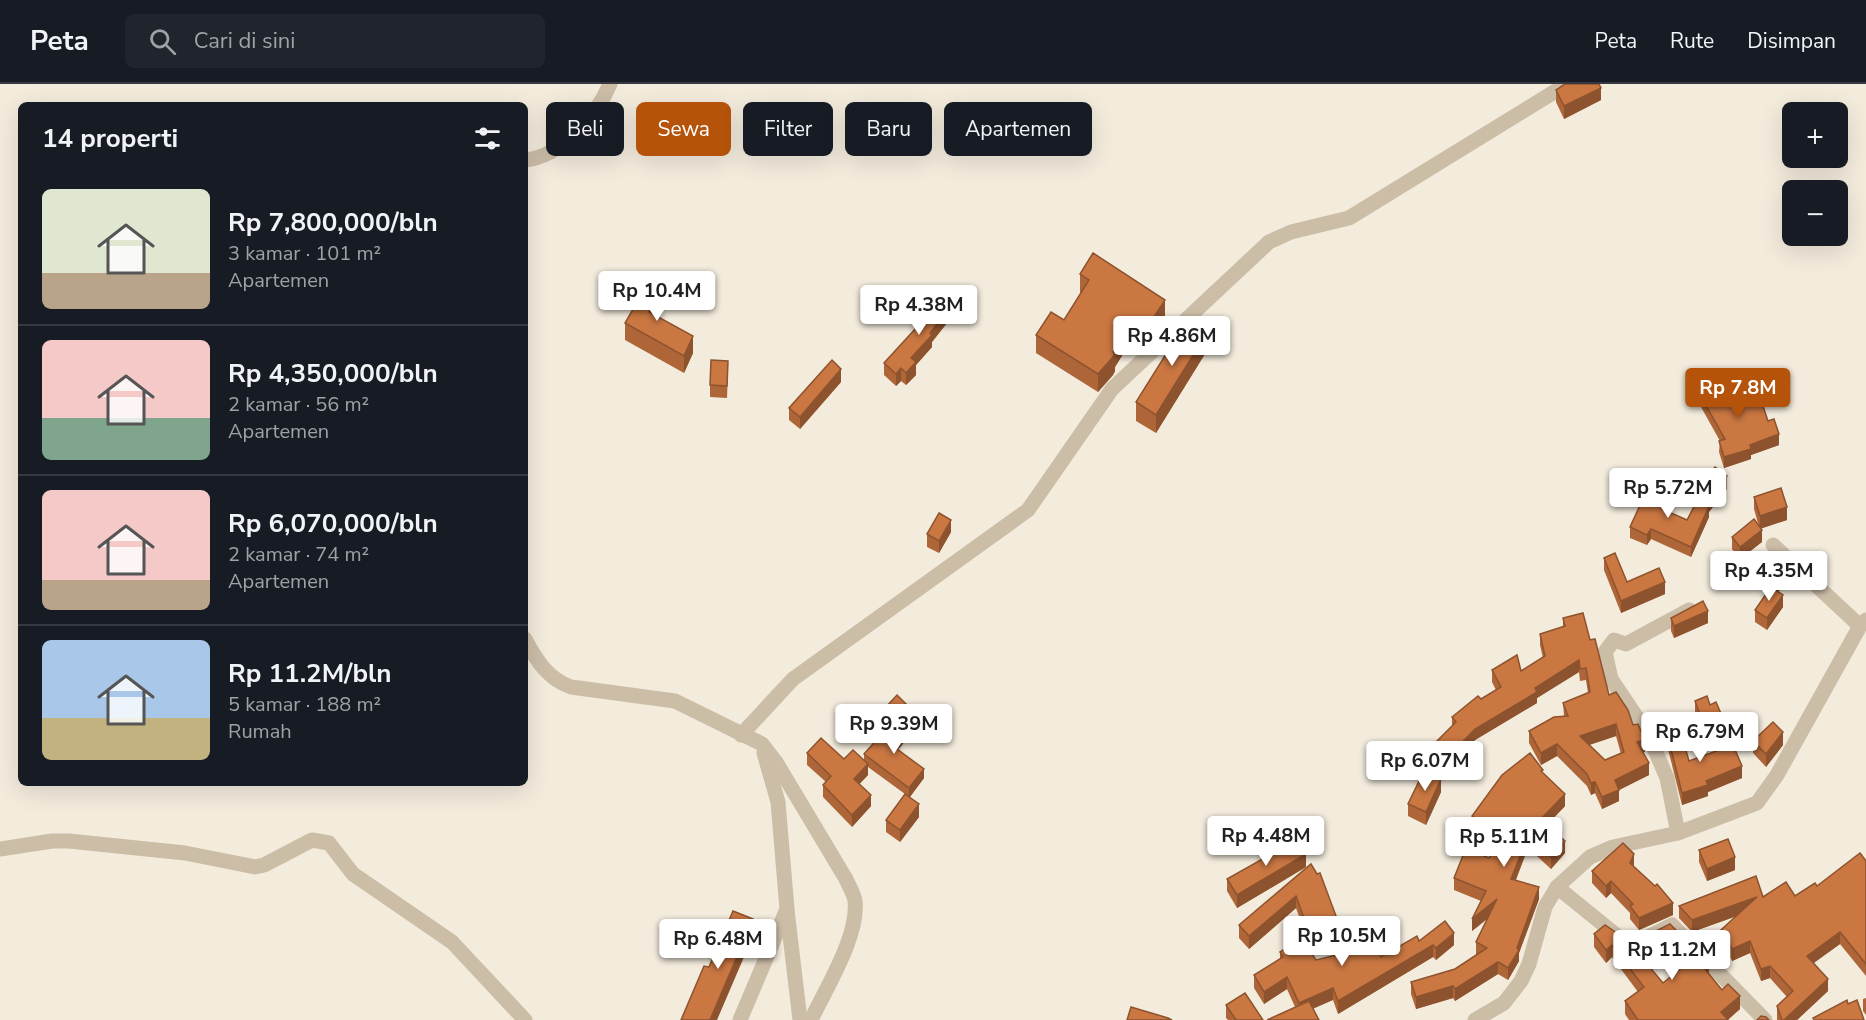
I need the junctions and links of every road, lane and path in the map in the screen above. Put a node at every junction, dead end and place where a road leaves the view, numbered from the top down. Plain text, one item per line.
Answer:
1 (610, 84) edge
2 (1567, 84) edge
3 (528, 159) edge
4 (1773, 545) dead end
5 (1698, 605) edge
6 (1863, 623) edge
7 (528, 645) edge
8 (741, 735) junction
9 (762, 744) junction
10 (1678, 833) junction
11 (0, 849) edge
12 (1557, 887) junction
13 (787, 909) junction
14 (525, 1020) edge
15 (741, 1020) edge
16 (800, 1020) edge
17 (811, 1020) edge
18 (1475, 1020) edge
19 (1765, 1020) edge

1 - 3 street
2 - 8 street
4 - 6 street
5 - 10 street
6 - 10 street
7 - 8 street
8 - 9 street
9 - 13 street
9 - 17 street
10 - 12 street
11 - 14 street
12 - 18 street
12 - 19 street
13 - 15 street
13 - 16 street

